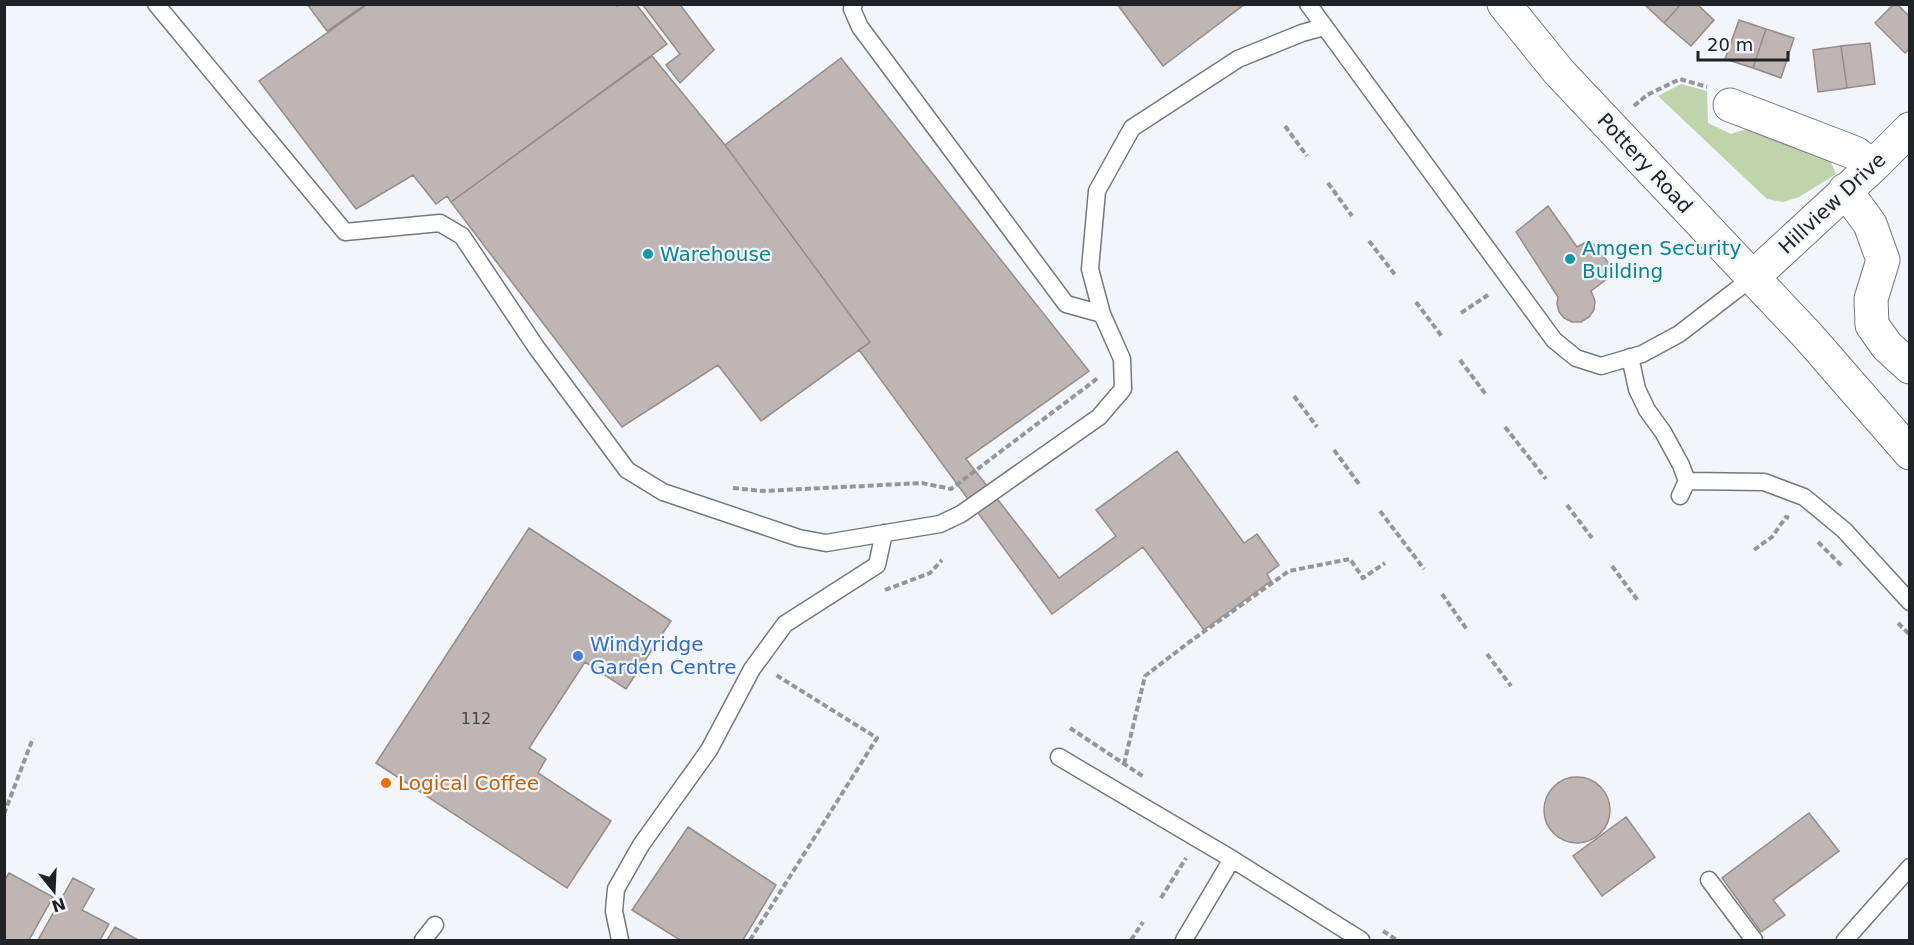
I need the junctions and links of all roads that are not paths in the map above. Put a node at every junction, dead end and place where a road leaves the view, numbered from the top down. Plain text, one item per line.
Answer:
1 (156, 4) edge
2 (854, 4) edge
3 (1308, 4) edge
4 (1503, 4) edge
5 (1324, 27) junction
6 (1730, 105) road end
7 (1910, 129) edge
8 (1873, 166) junction
9 (1845, 190) junction
10 (1753, 277) junction
11 (1102, 314) junction
12 (1630, 357) junction
13 (1910, 367) edge
14 (1910, 453) edge
15 (884, 532) junction
16 (1910, 602) edge
17 (1059, 757) dead end
18 (1232, 859) junction
19 (1910, 867) edge
20 (1709, 880) dead end
21 (435, 925) dead end
22 (423, 940) edge
23 (620, 940) edge
24 (1184, 940) edge
25 (1361, 940) edge
26 (1754, 940) edge
27 (1845, 940) edge

1 - 15 lane
2 - 11 lane
3 - 5 lane
4 - 10 street, Pottery Road
5 - 11 lane
5 - 12 lane
6 - 8 street
7 - 8 street, Hillview Drive
8 - 9 street, Hillview Drive
9 - 10 street, Hillview Drive
9 - 13 street
10 - 12 lane
10 - 14 street, Pottery Road
11 - 15 lane
12 - 16 lane
15 - 23 lane
17 - 18 lane
18 - 24 lane
18 - 25 lane
19 - 27 lane
20 - 26 lane
21 - 22 lane

